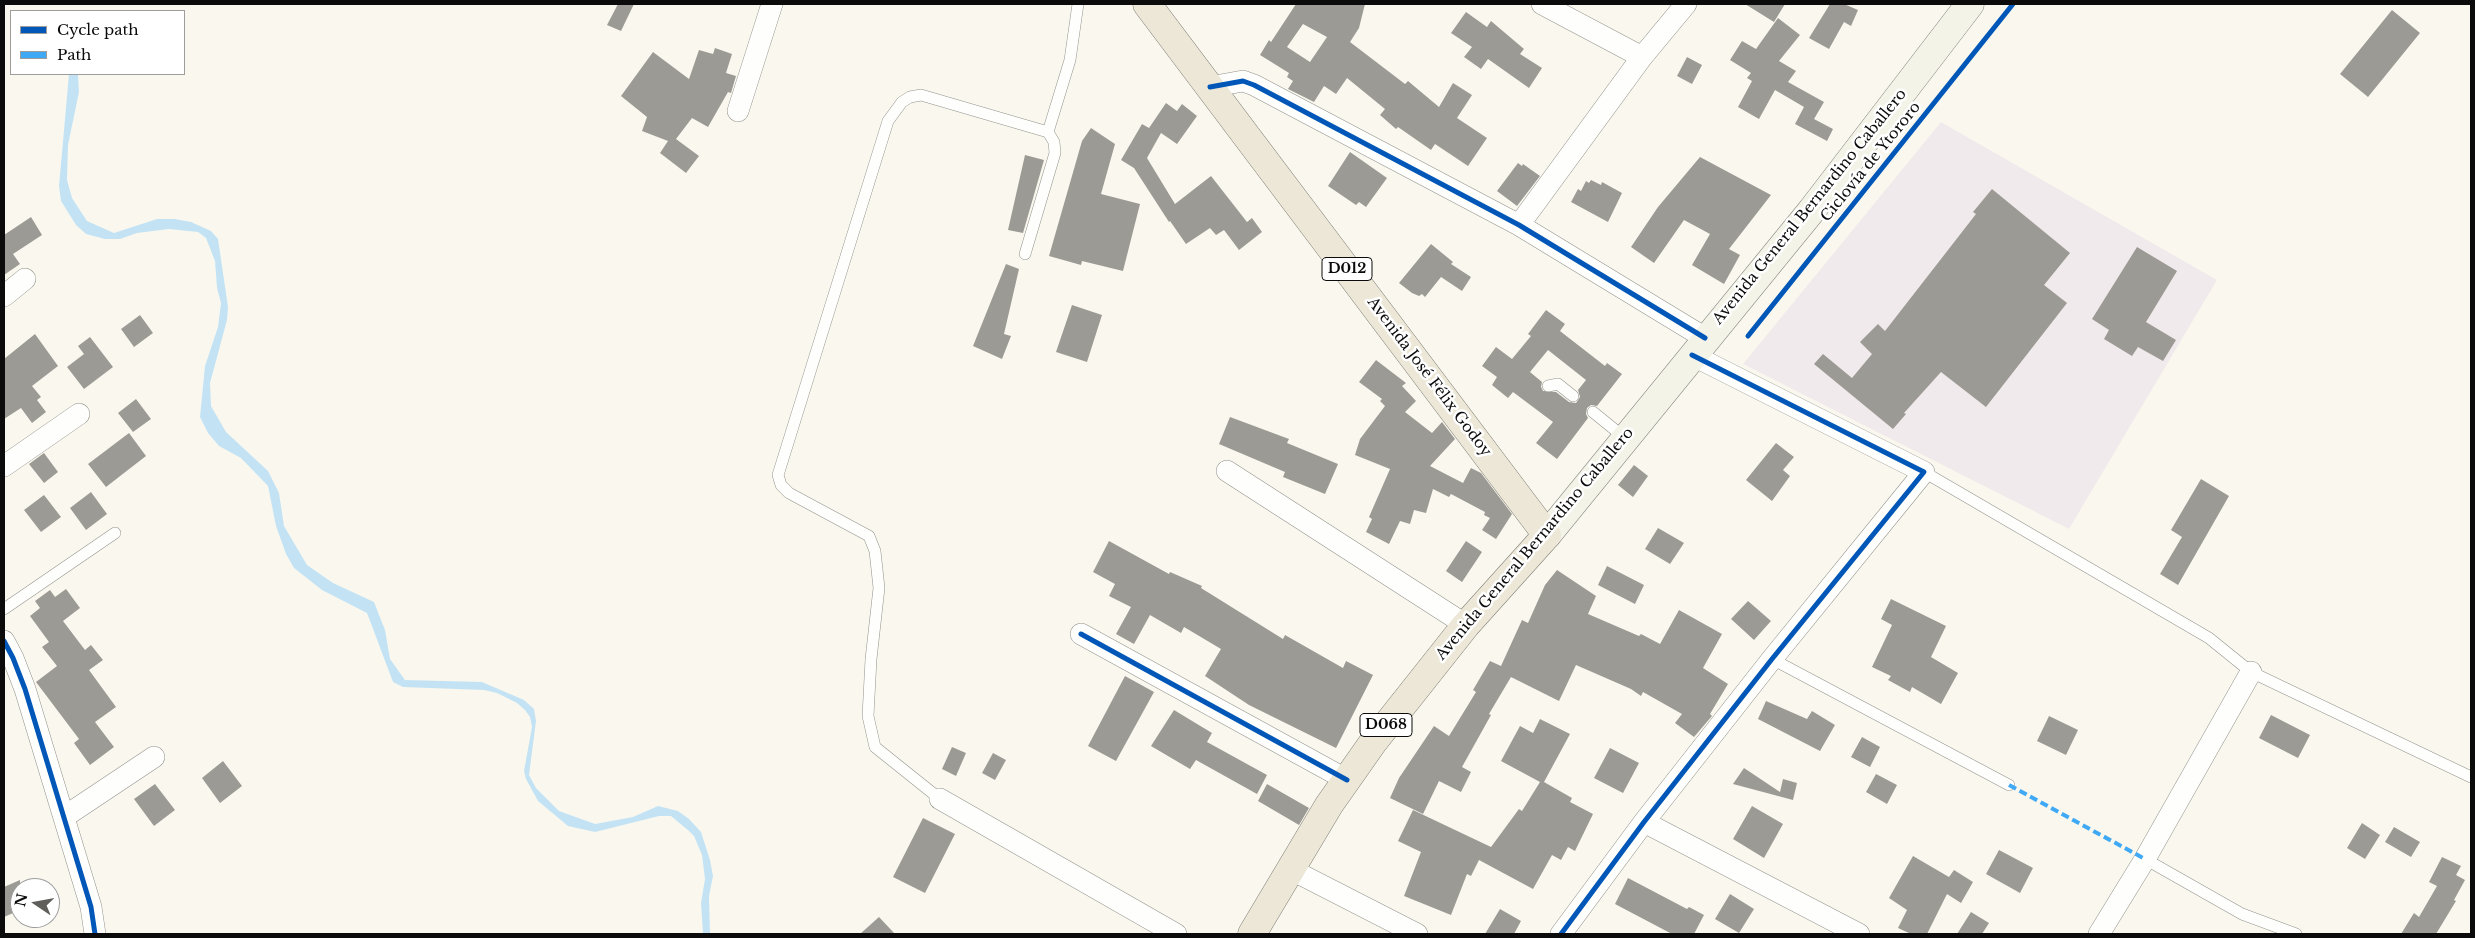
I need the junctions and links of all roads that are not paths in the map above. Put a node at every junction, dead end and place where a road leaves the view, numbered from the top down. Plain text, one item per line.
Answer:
1 (772, 4) edge
2 (1078, 4) edge
3 (1147, 4) edge
4 (1542, 4) edge
5 (1686, 4) edge
6 (1970, 4) edge
7 (1642, 56) junction
8 (1210, 87) junction
9 (738, 111) dead end
10 (1048, 132) junction
11 (1519, 225) junction
12 (1025, 254) dead end
13 (26, 279) dead end
14 (4, 296) edge
15 (1698, 347) junction
16 (1548, 386) dead end
17 (1573, 396) dead end
18 (1593, 412) dead end
19 (79, 414) dead end
20 (1625, 438) junction
21 (4, 466) edge
22 (1227, 471) dead end
23 (1924, 472) junction
24 (115, 533) dead end
25 (1548, 535) junction
26 (4, 609) edge
27 (1466, 625) junction
28 (1081, 634) dead end
29 (4, 641) edge
30 (1772, 659) junction
31 (2251, 672) junction
32 (154, 757) dead end
33 (2471, 777) edge
34 (1347, 780) junction
35 (2009, 785) dead end
36 (940, 799) joint
37 (64, 817) junction
38 (1644, 822) junction
39 (2145, 860) junction
40 (1292, 870) junction
41 (95, 934) edge
42 (1176, 934) edge
43 (1252, 934) edge
44 (1417, 934) edge
45 (1561, 934) edge
46 (1859, 934) edge
47 (2099, 934) edge
48 (2296, 934) edge

1 - 9 street
2 - 10 lane
3 - 8 main road, Avenida José Félix Godoy / D012
4 - 7 street
5 - 7 street
6 - 15 main road, Avenida General Bernardino Caballero / D068
7 - 11 street
8 - 11 street
8 - 25 main road, Avenida José Félix Godoy / D012
10 - 12 lane
10 - 36 lane
11 - 15 street
13 - 14 street
15 - 20 main road, Avenida General Bernardino Caballero / D068
15 - 23 street
16 - 17 lane
18 - 20 lane
19 - 21 street
20 - 25 main road, Avenida General Bernardino Caballero / D068
22 - 27 street
23 - 30 street
23 - 31 lane
24 - 26 lane
25 - 27 main road, Avenida General Bernardino Caballero / D068
27 - 34 main road, Avenida General Bernardino Caballero / D068
28 - 34 street
29 - 37 street
30 - 35 lane
30 - 38 street
31 - 33 lane
31 - 39 street
32 - 37 street
34 - 40 main road, Avenida General Bernardino Caballero / D068
36 - 42 street
37 - 41 street
38 - 45 street
38 - 46 street
39 - 47 street
39 - 48 lane
40 - 43 main road, Avenida General Bernardino Caballero / D068
40 - 44 street

